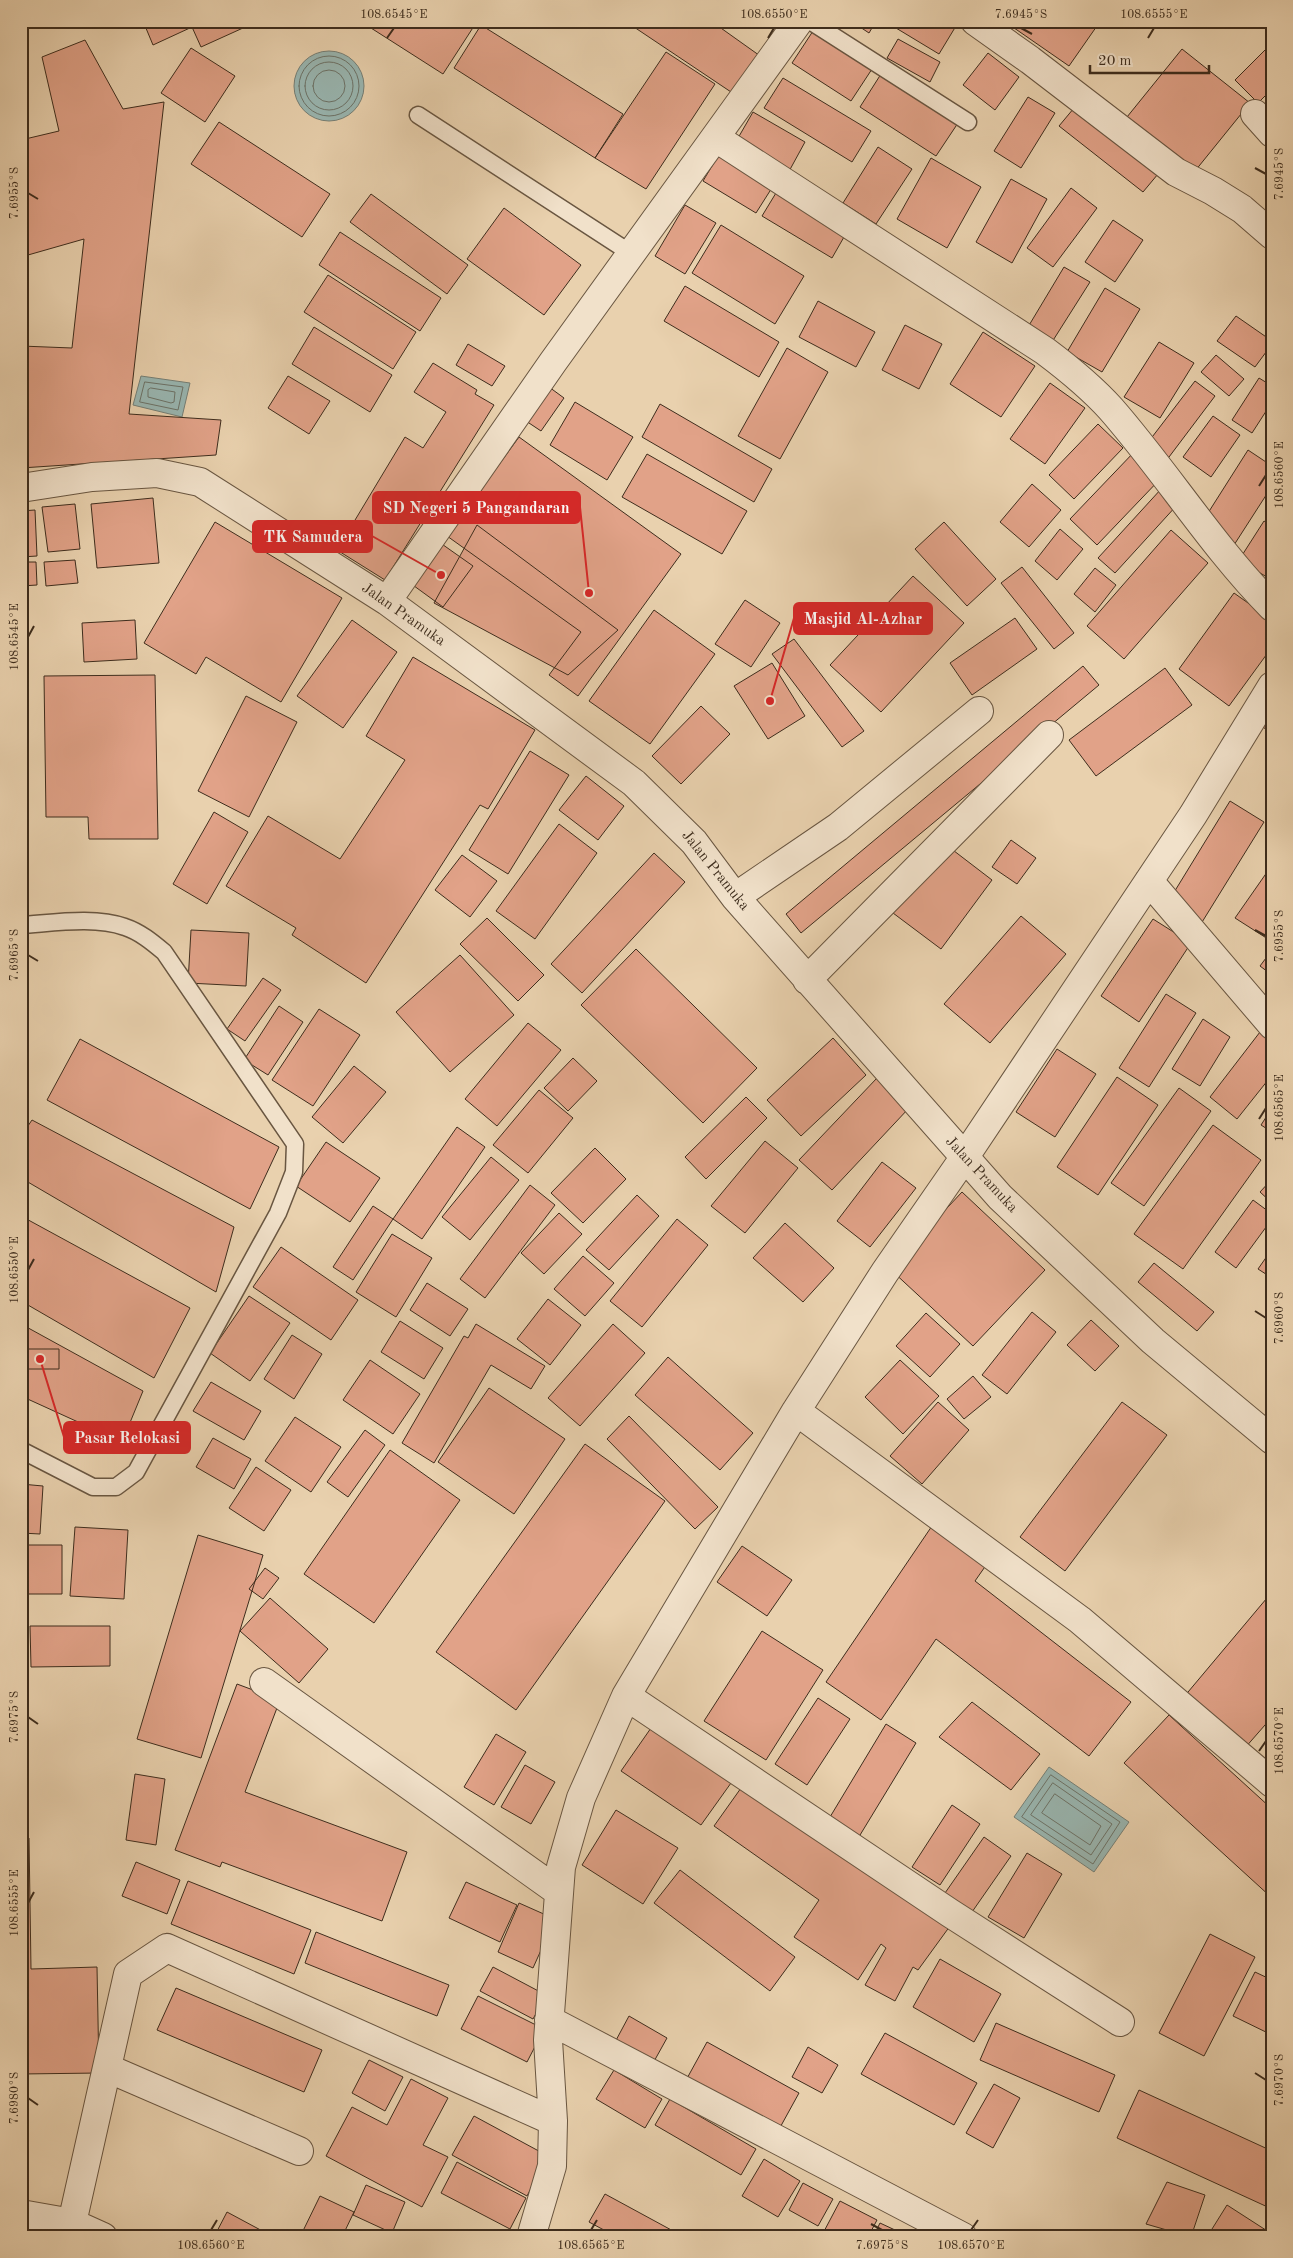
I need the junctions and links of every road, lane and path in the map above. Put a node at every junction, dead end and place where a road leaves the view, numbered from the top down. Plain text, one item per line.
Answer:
1 (799, 21) edge
2 (810, 21) edge
3 (975, 21) edge
4 (418, 115) dead end
5 (968, 122) dead end
6 (716, 138) junction
7 (1272, 236) edge
8 (632, 254) junction
9 (21, 488) edge
10 (387, 601) junction
11 (1272, 607) edge
12 (1272, 686) edge
13 (979, 711) dead end
14 (1049, 735) dead end
15 (1149, 881) junction
16 (735, 896) junction
17 (21, 925) edge
18 (807, 980) junction
19 (1272, 1025) edge
20 (964, 1158) junction
21 (796, 1411) junction
22 (1272, 1440) edge
23 (21, 1450) edge
24 (264, 1682) dead end
25 (626, 1696) junction
26 (1272, 1783) edge
27 (559, 1892) junction
28 (549, 2020) junction
29 (1120, 2022) dead end
30 (107, 2068) junction
31 (553, 2121) junction
32 (298, 2151) dead end
33 (21, 2214) edge
34 (72, 2223) junction
35 (103, 2237) edge
36 (531, 2237) edge
37 (963, 2237) edge

1 - 6 street
2 - 5 lane
3 - 7 street
4 - 8 lane
6 - 8 street
6 - 11 street
8 - 10 street
9 - 10 street, Jalan Pramuka
10 - 16 street, Jalan Pramuka
12 - 15 street
13 - 16 street
14 - 18 street
15 - 19 street
15 - 20 street
16 - 18 street, Jalan Pramuka
17 - 23 lane
18 - 20 street, Jalan Pramuka
20 - 21 street
20 - 22 street, Jalan Pramuka
21 - 25 street
21 - 26 street
24 - 27 street
25 - 27 street
25 - 29 street
27 - 28 street
28 - 31 street
28 - 37 street
30 - 31 street
30 - 32 street
30 - 34 street
31 - 36 street
33 - 34 street
34 - 35 street

